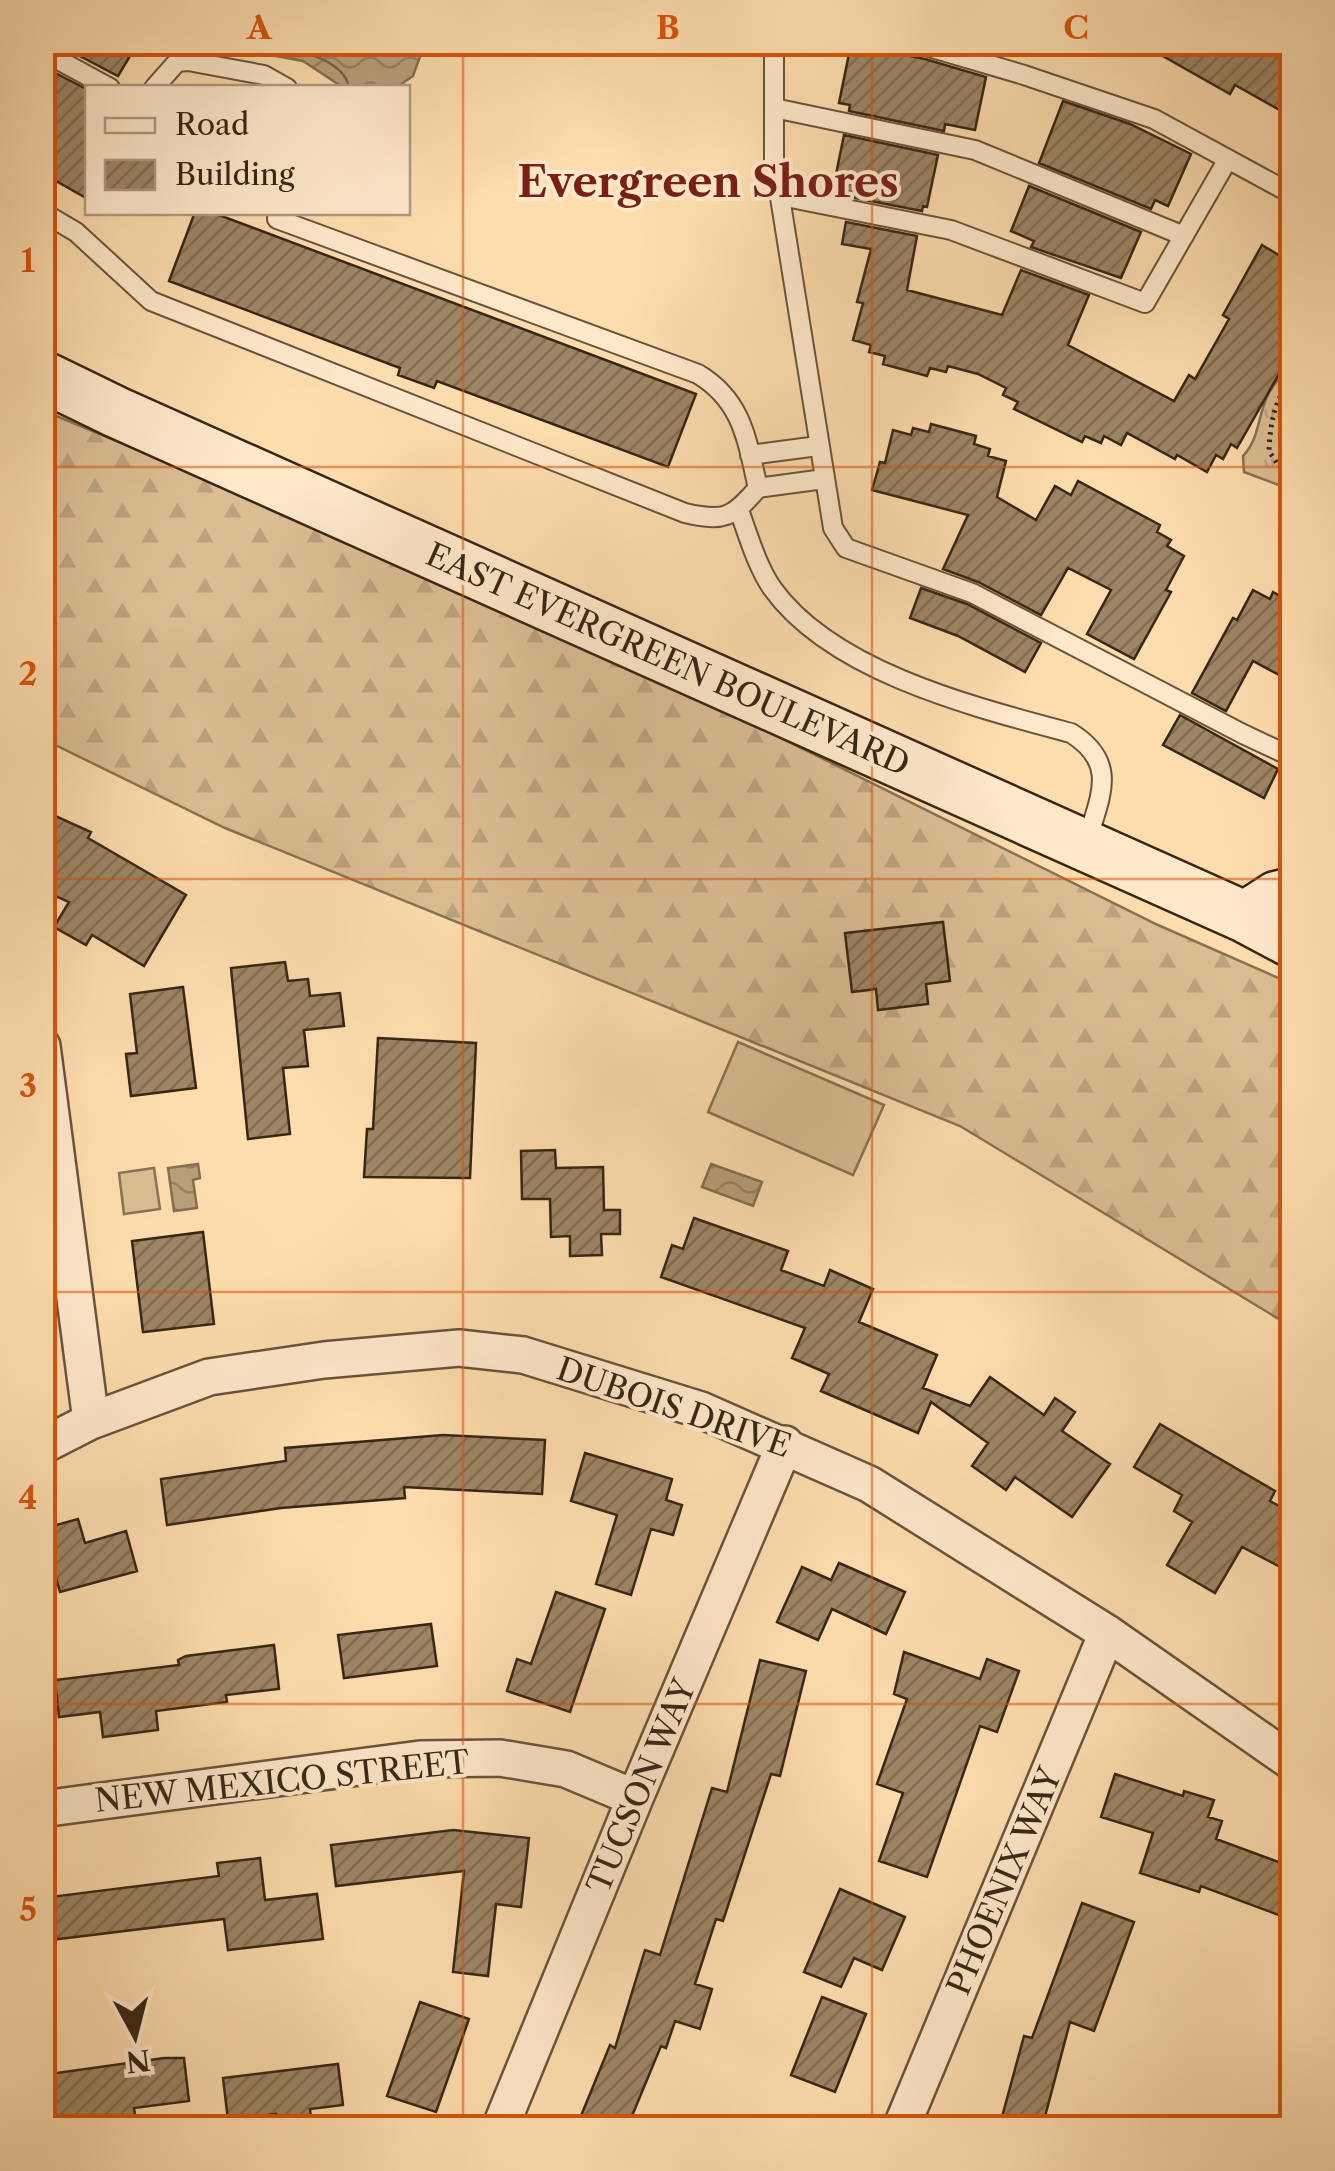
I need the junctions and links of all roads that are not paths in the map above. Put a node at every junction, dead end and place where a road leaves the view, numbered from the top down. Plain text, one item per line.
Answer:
1 (774, 42) edge
2 (912, 42) edge
3 (42, 51) edge
4 (104, 85) edge
5 (157, 85) edge
6 (282, 85) edge
7 (774, 108) junction
8 (1228, 159) junction
9 (1292, 194) edge
10 (781, 196) junction
11 (42, 212) edge
12 (279, 215) edge
13 (1184, 236) junction
14 (42, 376) edge
15 (818, 446) junction
16 (750, 455) junction
17 (824, 479) junction
18 (758, 488) junction
19 (740, 510) junction
20 (1292, 756) edge
21 (1085, 846) junction
22 (1292, 893) edge
23 (1245, 917) junction
24 (1292, 942) edge
25 (42, 1046) edge
26 (91, 1421) junction
27 (785, 1444) junction
28 (42, 1446) edge
29 (1107, 1633) junction
30 (1292, 1762) edge
31 (635, 1798) junction
32 (42, 1809) edge
33 (500, 2128) edge
34 (901, 2128) edge

1 - 7 lane
2 - 8 lane
3 - 4 lane
5 - 6 lane
7 - 10 lane
7 - 13 lane
8 - 9 lane
8 - 13 lane
10 - 13 lane
10 - 15 lane
11 - 19 lane
12 - 16 lane
14 - 21 street, EAST EVERGREEN BOULEVARD
15 - 16 lane
15 - 17 lane
16 - 18 lane
17 - 18 lane
17 - 20 lane
18 - 19 lane
19 - 21 lane
21 - 23 street, EAST EVERGREEN BOULEVARD
22 - 23 street
23 - 24 street, EAST EVERGREEN BOULEVARD
25 - 26 street
26 - 27 street, DUBOIS DRIVE
26 - 28 street, DUBOIS DRIVE
27 - 29 street, DUBOIS DRIVE
27 - 31 street, TUCSON WAY
29 - 30 street, DUBOIS DRIVE
29 - 34 street, PHOENIX WAY
31 - 32 street, NEW MEXICO STREET
31 - 33 street, TUCSON WAY

